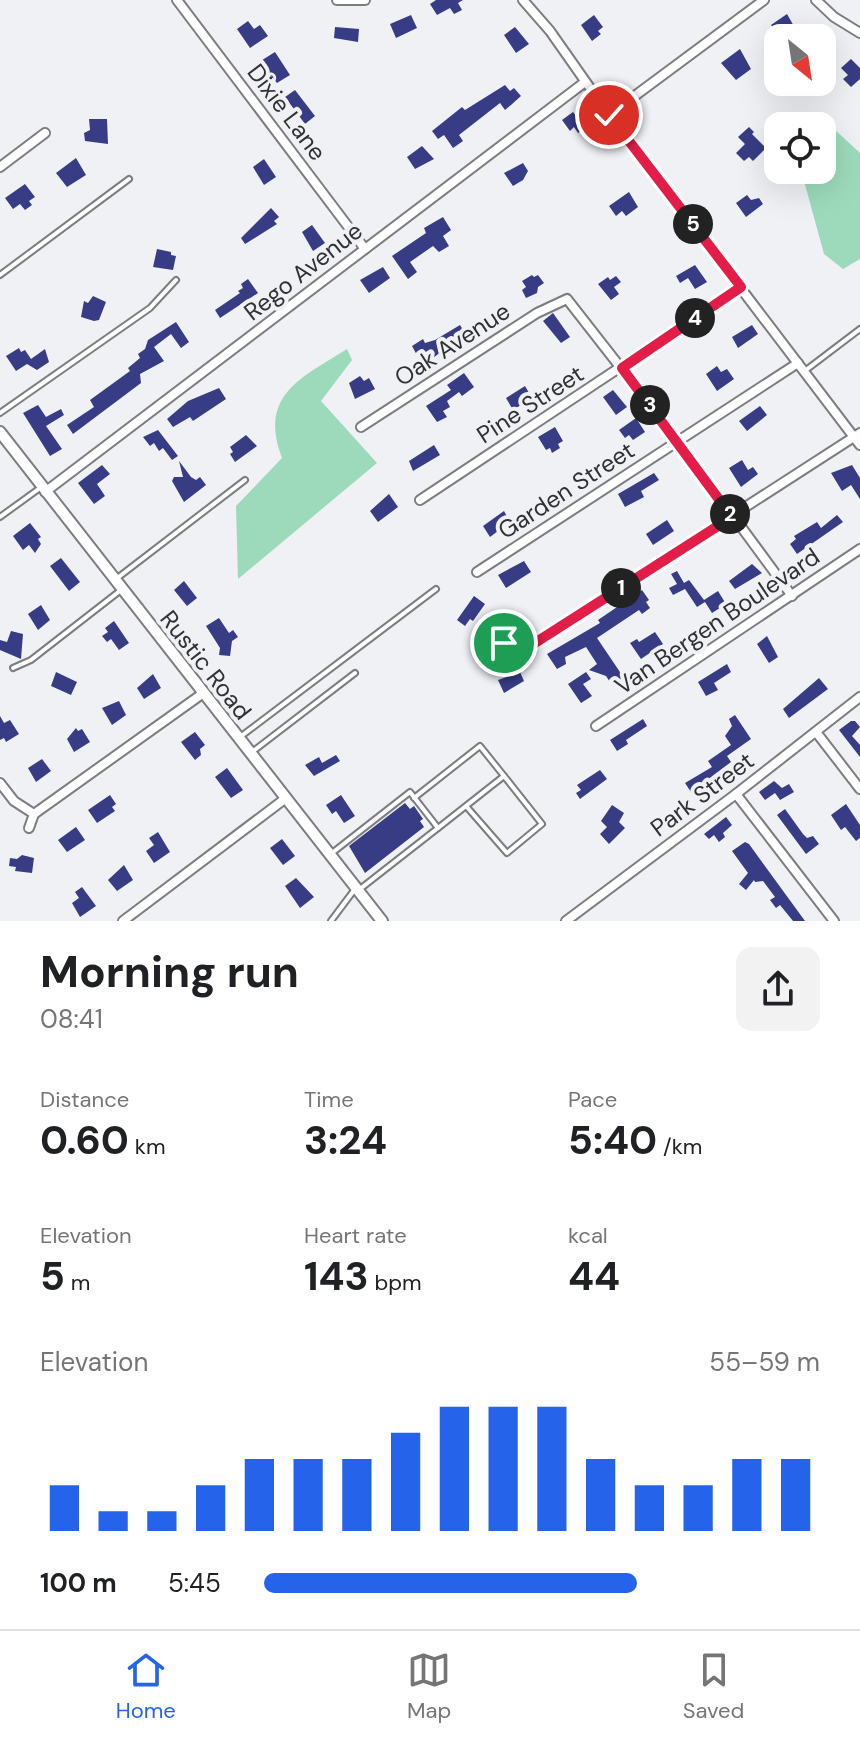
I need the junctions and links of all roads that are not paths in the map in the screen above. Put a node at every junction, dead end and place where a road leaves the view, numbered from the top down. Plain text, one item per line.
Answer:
1 (177, 0) edge
2 (337, 0) edge
3 (365, 0) edge
4 (764, 0) edge
5 (816, 0) edge
6 (525, 1) edge
7 (860, 33) edge
8 (585, 82) junction
9 (609, 115) junction
10 (45, 133) dead end
11 (0, 167) edge
12 (129, 179) dead end
13 (365, 249) junction
14 (0, 275) edge
15 (176, 280) dead end
16 (741, 287) junction
17 (860, 329) edge
18 (798, 363) junction
19 (622, 368) junction
20 (804, 371) junction
21 (0, 413) edge
22 (361, 427) dead end
23 (0, 432) edge
24 (858, 438) edge
25 (678, 441) junction
26 (245, 480) dead end
27 (44, 489) junction
28 (420, 500) dead end
29 (0, 517) edge
30 (732, 517) junction
31 (860, 549) edge
32 (477, 572) dead end
33 (114, 580) junction
34 (436, 589) dead end
35 (121, 590) junction
36 (792, 596) junction
37 (504, 643) dead end
38 (13, 668) dead end
39 (355, 673) dead end
40 (202, 694) junction
41 (860, 697) edge
42 (596, 726) dead end
43 (816, 732) junction
44 (238, 738) junction
45 (250, 753) junction
46 (504, 776) junction
47 (0, 783) edge
48 (860, 789) edge
49 (736, 794) junction
50 (286, 798) junction
51 (414, 798) junction
52 (466, 806) junction
53 (34, 814) junction
54 (29, 828) dead end
55 (438, 828) junction
56 (331, 855) junction
57 (357, 889) junction
58 (123, 921) edge
59 (331, 921) edge
60 (382, 921) edge
61 (566, 921) edge
62 (834, 921) edge

1 - 13 street, Dixie Lane
2 - 3 street
4 - 9 street
5 - 7 street
6 - 8 street
8 - 9 street
8 - 13 street, Rego Avenue
9 - 16 street
10 - 11 street
12 - 14 lane
13 - 27 street, Rego Avenue
15 - 21 lane
16 - 18 street
16 - 19 street, Pine Street
17 - 20 lane
18 - 20 street
18 - 25 street, Garden Street
19 - 22 street, Oak Avenue
19 - 25 street
19 - 28 street, Pine Street
20 - 24 street
23 - 27 street, Rustic Road
24 - 30 street
25 - 30 street
25 - 32 street, Garden Street
26 - 33 lane
27 - 29 lane
27 - 33 street, Rustic Road
30 - 36 street
30 - 37 street
31 - 36 street, Van Bergen Boulevard
33 - 35 street, Rustic Road
34 - 44 lane
35 - 38 lane
35 - 40 street, Rustic Road
36 - 42 street, Van Bergen Boulevard
39 - 45 lane
40 - 44 street, Rustic Road
40 - 53 street
41 - 43 street, Park Street
43 - 48 street
43 - 49 street, Park Street
44 - 45 street, Rustic Road
45 - 50 street, Rustic Road
46 - 51 lane
46 - 52 lane
46 - 52 lane
47 - 53 street
49 - 61 street, Park Street
49 - 62 street
50 - 56 street, Rustic Road
50 - 58 street
51 - 55 lane
51 - 56 lane
52 - 55 lane
53 - 54 street
55 - 57 lane
56 - 57 street, Rustic Road
57 - 59 lane
57 - 60 street, Rustic Road

